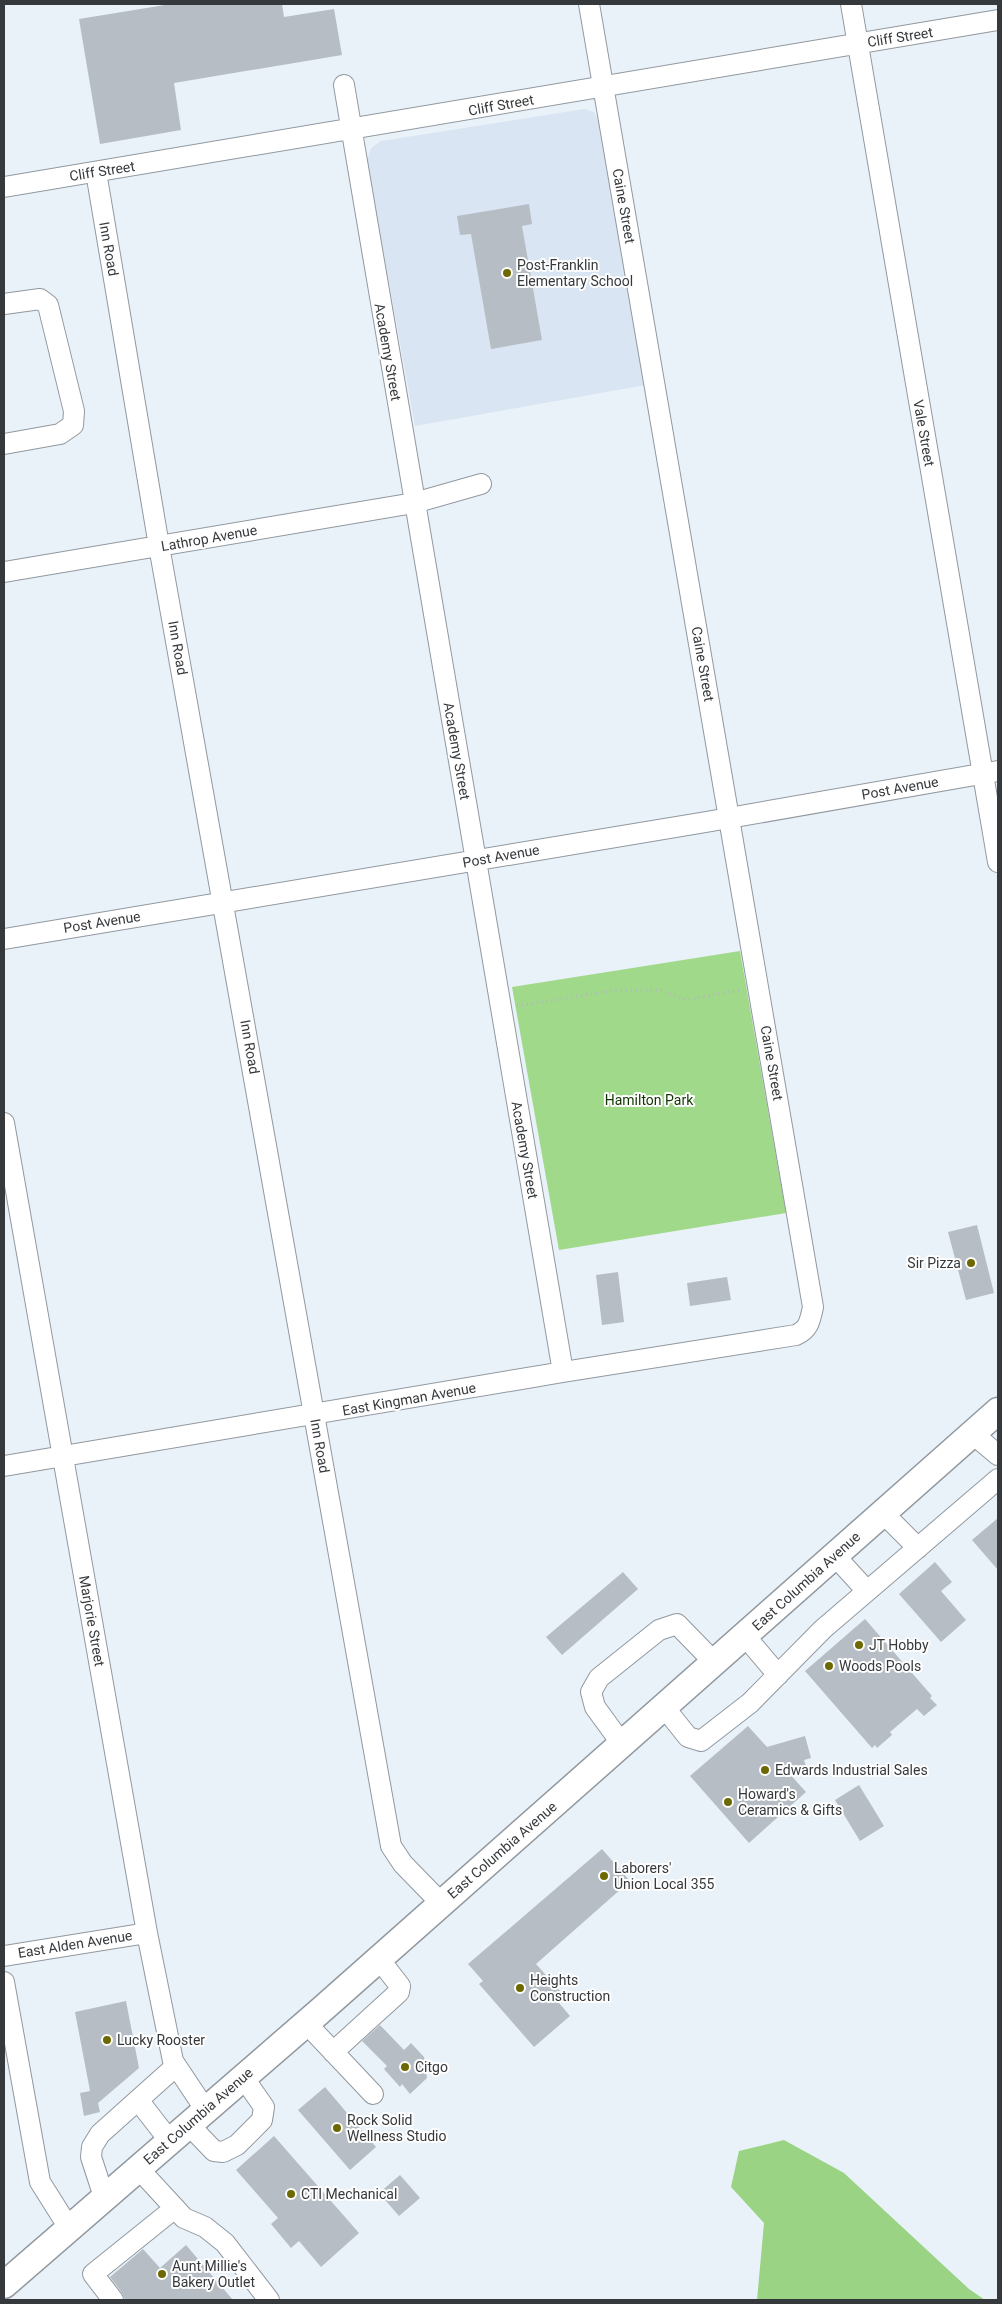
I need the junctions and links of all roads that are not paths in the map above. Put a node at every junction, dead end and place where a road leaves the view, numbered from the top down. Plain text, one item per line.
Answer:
1 (589, 4) edge
2 (851, 4) edge
3 (998, 20) edge
4 (858, 44) junction
5 (344, 85) dead end
6 (604, 88) junction
7 (351, 130) junction
8 (96, 172) junction
9 (4, 187) edge
10 (4, 304) edge
11 (4, 444) edge
12 (481, 484) dead end
13 (414, 503) junction
14 (159, 546) junction
15 (4, 572) edge
16 (990, 772) edge
17 (730, 818) junction
18 (476, 860) junction
19 (998, 862) edge
20 (224, 902) junction
21 (4, 938) edge
22 (4, 1123) edge
23 (809, 1324) joint
24 (563, 1372) junction
25 (998, 1411) edge
26 (314, 1415) junction
27 (973, 1434) junction
28 (998, 1455) edge
29 (63, 1456) junction
30 (4, 1466) edge
31 (998, 1480) edge
32 (883, 1513) junction
33 (918, 1548) junction
34 (835, 1556) junction
35 (867, 1591) junction
36 (744, 1636) junction
37 (714, 1662) junction
38 (778, 1675) junction
39 (664, 1707) junction
40 (622, 1744) junction
41 (442, 1903) junction
42 (147, 1933) junction
43 (4, 1956) edge
44 (379, 1959) junction
45 (4, 1982) edge
46 (6, 2006) edge
47 (306, 2023) junction
48 (333, 2052) junction
49 (176, 2066) junction
50 (243, 2076) junction
51 (373, 2094) dead end
52 (138, 2100) junction
53 (188, 2124) junction
54 (138, 2168) junction
55 (104, 2197) junction
56 (175, 2208) junction
57 (69, 2228) junction
58 (4, 2285) edge
59 (113, 2300) edge
60 (269, 2300) edge

1 - 6 street, Caine Street
2 - 4 street, Vale Street
3 - 4 street, Cliff Street
4 - 6 street, Cliff Street
4 - 16 street, Vale Street
5 - 7 street, Academy Street
6 - 7 street, Cliff Street
6 - 17 street, Caine Street
7 - 8 street, Cliff Street
7 - 13 street, Academy Street
8 - 9 street, Cliff Street
8 - 14 street, Inn Road
10 - 11 street
12 - 13 street, Lathrop Avenue
13 - 14 street, Lathrop Avenue
13 - 18 street, Academy Street
14 - 15 street, Lathrop Avenue
14 - 20 street, Inn Road
16 - 17 street, Post Avenue
16 - 19 street, Vale Street
17 - 18 street, Post Avenue
17 - 23 street, Caine Street
18 - 20 street, Post Avenue
18 - 24 street, Academy Street
20 - 21 street, Post Avenue
20 - 26 street, Inn Road
22 - 29 street, Marjorie Street
23 - 24 street, East Kingman Avenue
24 - 26 street, East Kingman Avenue
25 - 27 main road, East Columbia Avenue
26 - 29 street, East Kingman Avenue
26 - 41 street, Inn Road
27 - 28 street
27 - 32 main road, East Columbia Avenue
29 - 30 street, East Kingman Avenue
29 - 42 street, Marjorie Street
31 - 33 street
32 - 33 street
32 - 34 main road, East Columbia Avenue
33 - 35 street
34 - 35 street
34 - 36 main road, East Columbia Avenue
35 - 38 street
36 - 37 main road, East Columbia Avenue
36 - 38 street
37 - 39 main road, East Columbia Avenue
37 - 40 street
38 - 39 street
39 - 40 main road, East Columbia Avenue
40 - 41 main road, East Columbia Avenue
41 - 44 main road, East Columbia Avenue
42 - 43 street, East Alden Avenue
42 - 49 street, Marjorie Street
44 - 47 main road, East Columbia Avenue
44 - 48 street
45 - 46 street
46 - 57 street
47 - 48 street
47 - 50 main road, East Columbia Avenue
48 - 51 street
49 - 52 street
49 - 53 street, Marjorie Street
50 - 53 main road, East Columbia Avenue
50 - 53 street
52 - 53 street
52 - 55 street
53 - 54 main road, East Columbia Avenue
54 - 55 main road, East Columbia Avenue
54 - 56 street
55 - 57 main road, East Columbia Avenue
56 - 59 street
56 - 60 street
57 - 58 main road, East Columbia Avenue

